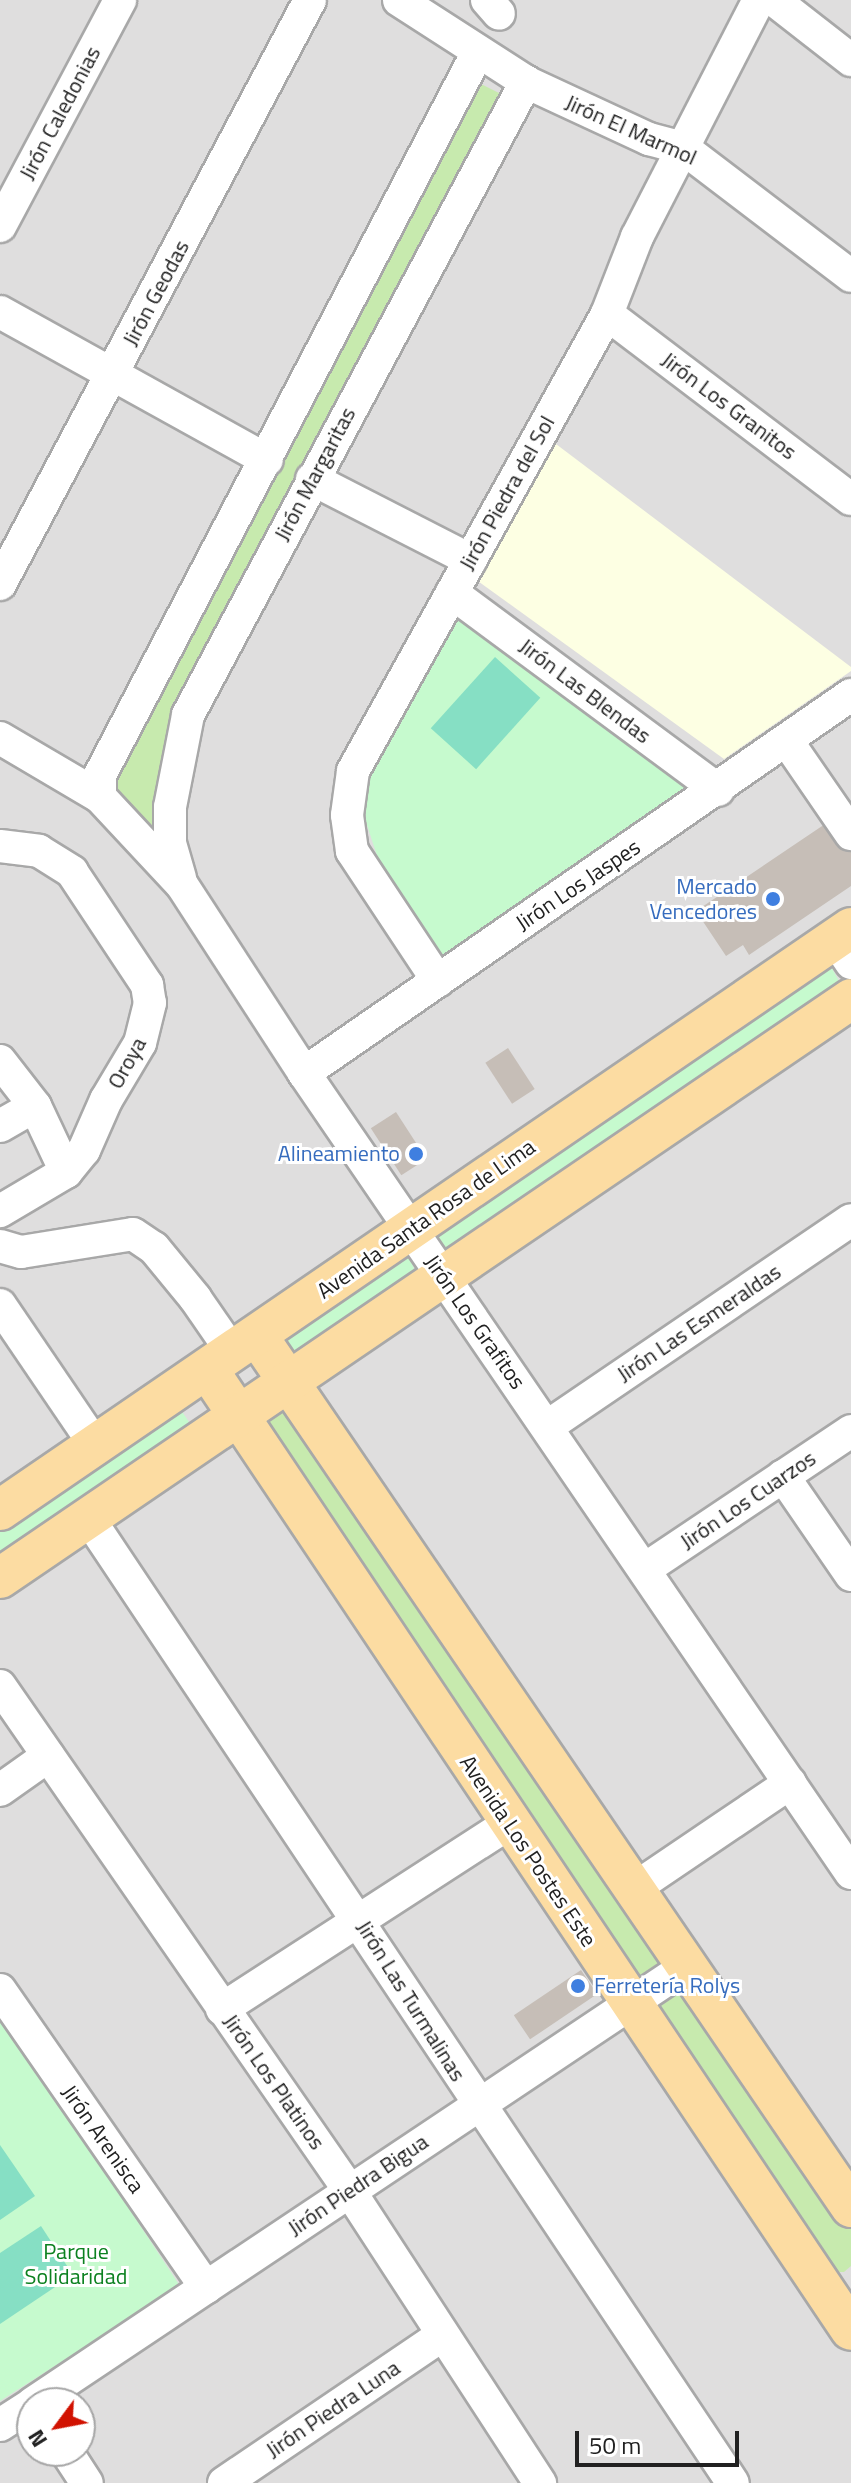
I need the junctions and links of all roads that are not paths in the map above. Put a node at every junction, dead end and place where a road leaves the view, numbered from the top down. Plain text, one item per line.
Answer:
1 (120, 0) edge
2 (310, 0) edge
3 (399, 0) edge
4 (759, 0) edge
5 (774, 0) edge
6 (478, 52) junction
7 (851, 60) edge
8 (526, 82) junction
9 (683, 148) junction
10 (0, 226) edge
11 (851, 276) edge
12 (0, 312) edge
13 (607, 314) junction
14 (113, 375) junction
15 (267, 460) junction
16 (312, 479) junction
17 (851, 499) edge
18 (470, 560) junction
19 (0, 584) edge
20 (452, 593) junction
21 (851, 695) edge
22 (0, 738) edge
23 (787, 741) junction
24 (718, 790) junction
25 (100, 797) junction
26 (851, 834) edge
27 (0, 846) edge
28 (182, 885) junction
29 (846, 943) edge
30 (438, 981) junction
31 (851, 999) edge
32 (0, 1061) edge
33 (304, 1073) junction
34 (35, 1106) junction
35 (0, 1126) edge
36 (66, 1172) junction
37 (0, 1211) edge
38 (851, 1220) edge
39 (411, 1229) junction
40 (0, 1246) edge
41 (444, 1277) junction
42 (0, 1305) edge
43 (233, 1353) junction
44 (290, 1385) junction
45 (240, 1419) junction
46 (548, 1426) junction
47 (851, 1431) edge
48 (96, 1446) junction
49 (783, 1476) junction
50 (0, 1510) edge
51 (89, 1519) junction
52 (645, 1569) junction
53 (851, 1575) edge
54 (0, 1578) edge
55 (0, 1686) edge
56 (48, 1756) junction
57 (790, 1783) junction
58 (0, 1790) edge
59 (510, 1823) junction
60 (851, 1873) edge
61 (632, 1890) junction
62 (359, 1919) junction
63 (684, 1968) junction
64 (0, 1990) edge
65 (629, 2003) junction
66 (222, 2009) junction
67 (477, 2106) junction
68 (349, 2190) junction
69 (851, 2207) edge
70 (206, 2288) junction
71 (845, 2309) edge
72 (441, 2336) junction
73 (57, 2387) edge
74 (532, 2480) edge
75 (224, 2483) edge
76 (733, 2483) edge

1 - 10 street, Jirón Caledonias
2 - 14 street, Jirón Geodas
3 - 6 street, Jirón El Marmol
4 - 9 street, Jirón Piedra del Sol
5 - 7 street
6 - 8 street, Jirón El Marmol
6 - 15 street
8 - 9 street, Jirón El Marmol
8 - 16 street, Jirón Margaritas
9 - 11 street, Jirón El Marmol
9 - 13 street, Jirón Piedra del Sol
12 - 14 street
13 - 17 street, Jirón Los Granitos
13 - 18 street, Jirón Piedra del Sol
14 - 15 street
14 - 19 street, Jirón Geodas
15 - 25 street
16 - 18 street
16 - 28 street, Jirón Margaritas
18 - 20 street, Jirón Piedra del Sol
20 - 24 street, Jirón Las Blendas
20 - 30 street, Jirón Piedra del Sol
21 - 23 street, Jirón Los Jaspes
22 - 25 street, Jirón Los Grafitos
23 - 24 street, Jirón Los Jaspes
23 - 26 street
24 - 30 street, Jirón Los Jaspes
25 - 28 street, Jirón Los Grafitos
27 - 36 street, Oroya
28 - 33 street, Jirón Los Grafitos
29 - 39 main road, Avenida Santa Rosa de Lima
30 - 33 street, Jirón Los Jaspes
31 - 41 main road
32 - 34 street
33 - 39 street, Jirón Los Grafitos
34 - 35 street
34 - 36 street
36 - 37 street, Oroya
38 - 46 street, Jirón Las Esmeraldas
39 - 41 street, Jirón Los Grafitos
39 - 43 main road, Avenida Santa Rosa de Lima
40 - 43 street
41 - 44 main road
41 - 46 street, Jirón Los Grafitos
42 - 48 street
43 - 44 main road
43 - 45 main road, Avenida Los Postes Este
43 - 48 main road, Avenida Santa Rosa de Lima
44 - 45 main road
44 - 61 main road
45 - 51 main road
45 - 59 main road, Avenida Los Postes Este
46 - 52 street, Jirón Los Grafitos
47 - 49 street, Jirón Los Cuarzos
48 - 50 main road, Avenida Santa Rosa de Lima
49 - 52 street, Jirón Los Cuarzos
49 - 53 street
51 - 54 main road
51 - 62 street, Jirón Las Turmalinas
52 - 57 street, Jirón Los Grafitos
55 - 56 street, Jirón Los Platinos
56 - 58 street
56 - 66 street, Jirón Los Platinos
57 - 60 street, Jirón Los Grafitos
57 - 61 street
59 - 62 street
59 - 65 main road, Avenida Los Postes Este
61 - 63 main road
62 - 66 street
62 - 67 street, Jirón Las Turmalinas
63 - 65 street, Jirón Piedra Bigua
63 - 69 main road
64 - 70 street, Jirón Arenisca
65 - 67 street, Jirón Piedra Bigua
65 - 71 main road, Avenida Los Postes Este
66 - 68 street, Jirón Los Platinos
67 - 68 street, Jirón Piedra Bigua
67 - 76 street, Jirón Las Turmalinas
68 - 70 street, Jirón Piedra Bigua
68 - 72 street, Jirón Los Platinos
70 - 73 street, Jirón Piedra Bigua
72 - 74 street, Jirón Los Platinos
72 - 75 street, Jirón Piedra Luna

